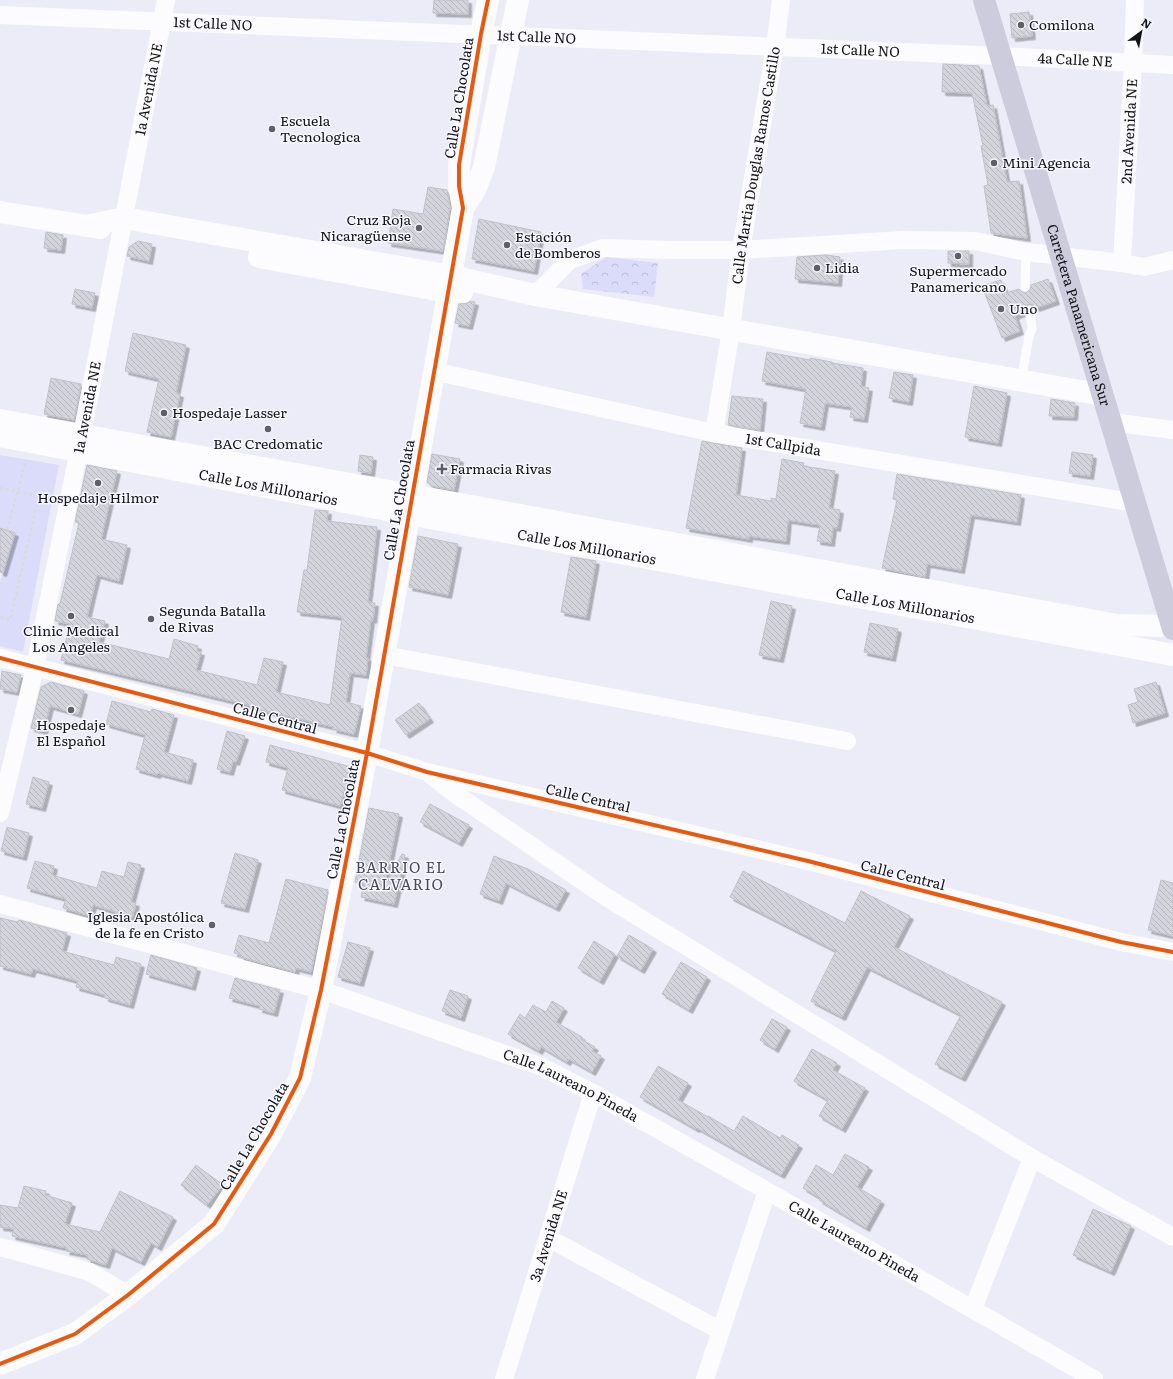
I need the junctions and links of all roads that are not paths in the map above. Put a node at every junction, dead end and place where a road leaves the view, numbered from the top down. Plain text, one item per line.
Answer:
1 (166, 0) edge
2 (488, 0) edge
3 (518, 0) edge
4 (781, 0) edge
5 (984, 0) edge
6 (1135, 0) edge
7 (0, 15) edge
8 (162, 21) junction
9 (481, 34) junction
10 (511, 36) junction
11 (775, 47) junction
12 (1001, 56) junction
13 (1133, 63) junction
14 (1173, 65) edge
15 (463, 208) junction
16 (0, 212) edge
17 (123, 225) junction
18 (741, 250) junction
19 (1026, 252) junction
20 (1062, 256) junction
21 (1173, 260) edge
22 (1122, 263) junction
23 (449, 284) junction
24 (1025, 287) dead end
25 (535, 295) junction
26 (1030, 310) dead end
27 (731, 330) junction
28 (433, 370) junction
29 (1021, 381) junction
30 (1103, 395) junction
31 (0, 420) edge
32 (1112, 422) junction
33 (1173, 430) edge
34 (714, 433) junction
35 (0, 436) edge
36 (81, 442) junction
37 (1136, 503) junction
38 (410, 505) junction
39 (1173, 628) edge
40 (384, 655) junction
41 (1173, 655) edge
42 (0, 658) edge
43 (36, 667) junction
44 (847, 741) dead end
45 (366, 753) junction
46 (427, 772) junction
47 (0, 813) edge
48 (0, 904) edge
49 (1173, 952) edge
50 (322, 990) junction
51 (593, 1093) junction
52 (1032, 1158) junction
53 (767, 1191) junction
54 (1173, 1237) edge
55 (548, 1238) junction
56 (1, 1252) edge
57 (128, 1295) junction
58 (973, 1310) junction
59 (721, 1331) junction
60 (0, 1364) edge
61 (510, 1376) edge
62 (705, 1379) edge
63 (1094, 1379) edge

1 - 8 street, 1a Avenida NE
2 - 9 street, Calle La Chocolata
3 - 10 street, Calle La Chocolata
4 - 11 street, Calle Martia Douglas Ramos Castillo
5 - 12 highway, Carretera Panamericana Sur
6 - 13 street, 2nd Avenida NE
7 - 8 street, 1st Calle NO
8 - 9 street, 1st Calle NO
8 - 17 street, 1a Avenida NE
9 - 10 street, 1st Calle NO
9 - 15 street, Calle La Chocolata
10 - 11 street, 1st Calle NO
10 - 15 street, Calle La Chocolata
11 - 12 street, 1st Calle NO
11 - 18 street, Calle Martia Douglas Ramos Castillo
12 - 13 street, 4a Calle NE
12 - 20 highway, Carretera Panamericana Sur
13 - 14 street, 4a Calle NE
13 - 22 street, 2nd Avenida NE
15 - 23 street, Calle La Chocolata
16 - 17 street
17 - 23 street
17 - 36 street, 1a Avenida NE
18 - 19 street
18 - 25 street
18 - 27 street, Calle Martia Douglas Ramos Castillo
19 - 20 street
19 - 24 lane
20 - 22 street
20 - 30 highway, Carretera Panamericana Sur
21 - 22 street
23 - 25 street
23 - 28 street, Calle La Chocolata
25 - 27 street
26 - 29 lane
27 - 29 street
27 - 34 street, Calle Martia Douglas Ramos Castillo
28 - 34 street, 1st Callpida
28 - 38 street, Calle La Chocolata
29 - 30 street
30 - 32 highway, Carretera Panamericana Sur
31 - 36 street, Calle Los Millonarios
32 - 33 street
32 - 37 highway, Carretera Panamericana Sur
34 - 37 street, 1st Callpida
35 - 36 street, Calle Los Millonarios
36 - 38 street, Calle Los Millonarios
36 - 43 street, 1a Avenida NE
37 - 39 highway, Carretera Panamericana Sur
38 - 39 street, Calle Los Millonarios
38 - 40 street, Calle La Chocolata
38 - 41 street, Calle Los Millonarios
40 - 44 street
40 - 45 street, Calle La Chocolata
42 - 43 street, Calle Central
43 - 45 street, Calle Central
43 - 47 street, 1a Avenida NE
45 - 46 street, Calle Central
45 - 50 street, Calle La Chocolata
46 - 49 street, Calle Central
46 - 52 street
48 - 50 street, Calle Laureano Pineda
50 - 51 street, Calle Laureano Pineda
50 - 57 street, Calle La Chocolata
51 - 53 street, Calle Laureano Pineda
51 - 55 street, 3a Avenida NE
52 - 54 street
52 - 58 street
53 - 58 street, Calle Laureano Pineda
53 - 59 street
55 - 59 street
55 - 61 street, 3a Avenida NE
56 - 57 street
57 - 60 street, Calle La Chocolata
58 - 63 street, Calle Laureano Pineda
59 - 62 street

